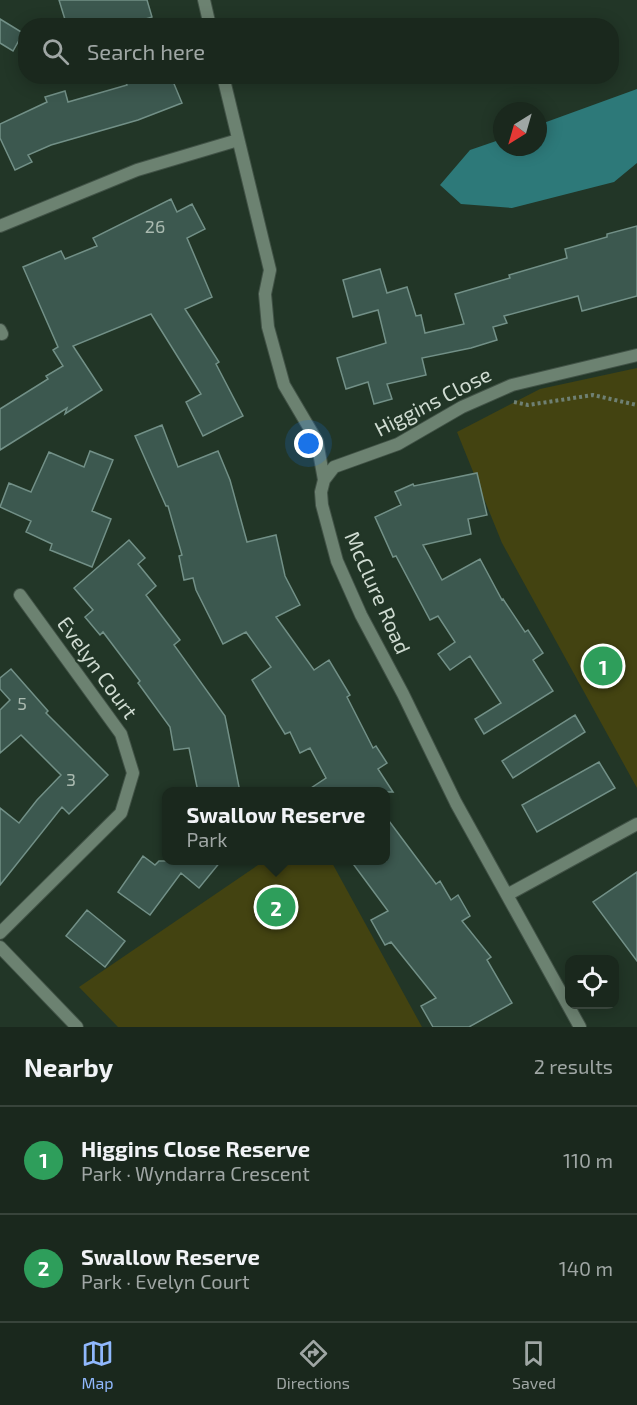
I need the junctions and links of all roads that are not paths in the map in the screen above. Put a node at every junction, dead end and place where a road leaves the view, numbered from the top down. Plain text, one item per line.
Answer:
1 (204, 0) edge
2 (208, 18) edge
3 (225, 84) edge
4 (238, 140) junction
5 (0, 226) edge
6 (637, 355) edge
7 (324, 480) junction
8 (20, 595) dead end
9 (637, 824) edge
10 (507, 895) junction
11 (0, 933) edge
12 (0, 947) edge
13 (78, 1027) edge
14 (580, 1027) edge

1 - 2 street
3 - 4 street, McClure Road
4 - 5 street
4 - 7 street, McClure Road
6 - 7 street, Higgins Close
7 - 10 street, McClure Road
8 - 11 street, Evelyn Court
9 - 10 street
10 - 14 street, McClure Road
12 - 13 street

